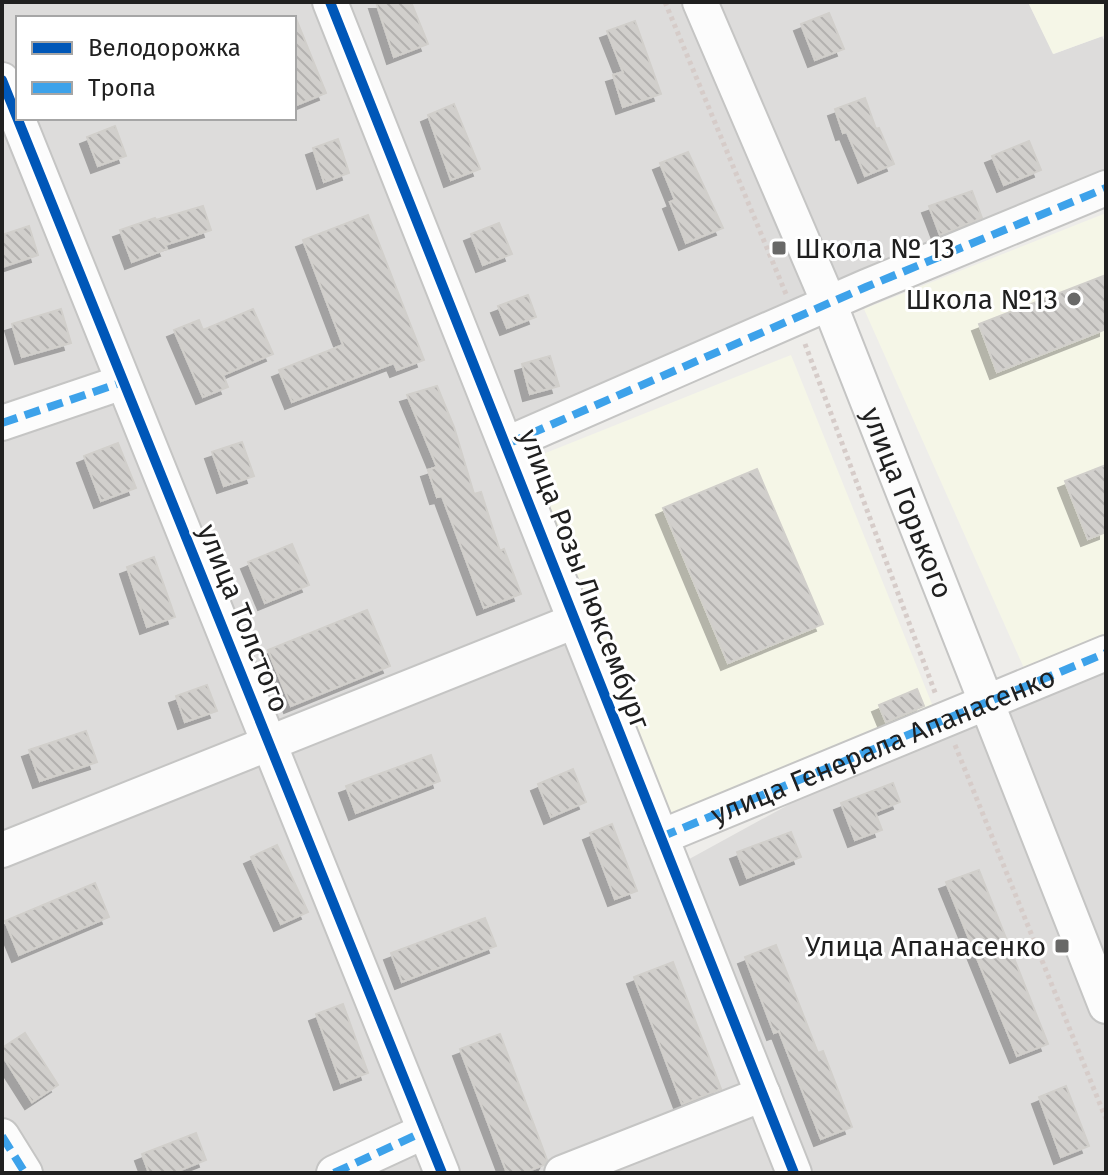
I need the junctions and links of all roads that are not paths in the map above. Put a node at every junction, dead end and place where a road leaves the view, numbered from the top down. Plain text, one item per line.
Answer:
1 (330, 2) edge
2 (700, 2) edge
3 (2, 80) edge
4 (16, 115) edge
5 (18, 120) edge
6 (1106, 188) edge
7 (829, 303) junction
8 (123, 382) junction
9 (2, 423) edge
10 (507, 444) junction
11 (575, 621) junction
12 (1106, 653) edge
13 (986, 703) junction
14 (269, 743) junction
15 (661, 837) junction
16 (2, 850) edge
17 (1106, 1006) edge
18 (763, 1094) junction
19 (425, 1131) junction
20 (2, 1136) edge
21 (25, 1173) edge
22 (334, 1173) edge
23 (442, 1173) edge
24 (562, 1173) edge
25 (794, 1173) edge

1 - 10 street, улица Розы Люксембург
2 - 7 street, улица Горького
3 - 4 street, улица Толстого
5 - 8 street, улица Толстого
6 - 7 street
7 - 10 street
7 - 13 street, улица Горького
8 - 9 street
8 - 14 street, улица Толстого
10 - 11 street, улица Розы Люксембург
11 - 14 street
11 - 15 street, улица Розы Люксембург
12 - 13 street, улица Генерала Апанасенко
13 - 15 street, улица Генерала Апанасенко
13 - 17 street, улица Горького
14 - 16 street
14 - 19 street, улица Толстого
15 - 18 street, улица Розы Люксембург
18 - 24 street
18 - 25 street, улица Розы Люксембург
19 - 22 street
19 - 23 street, улица Толстого
20 - 21 street

